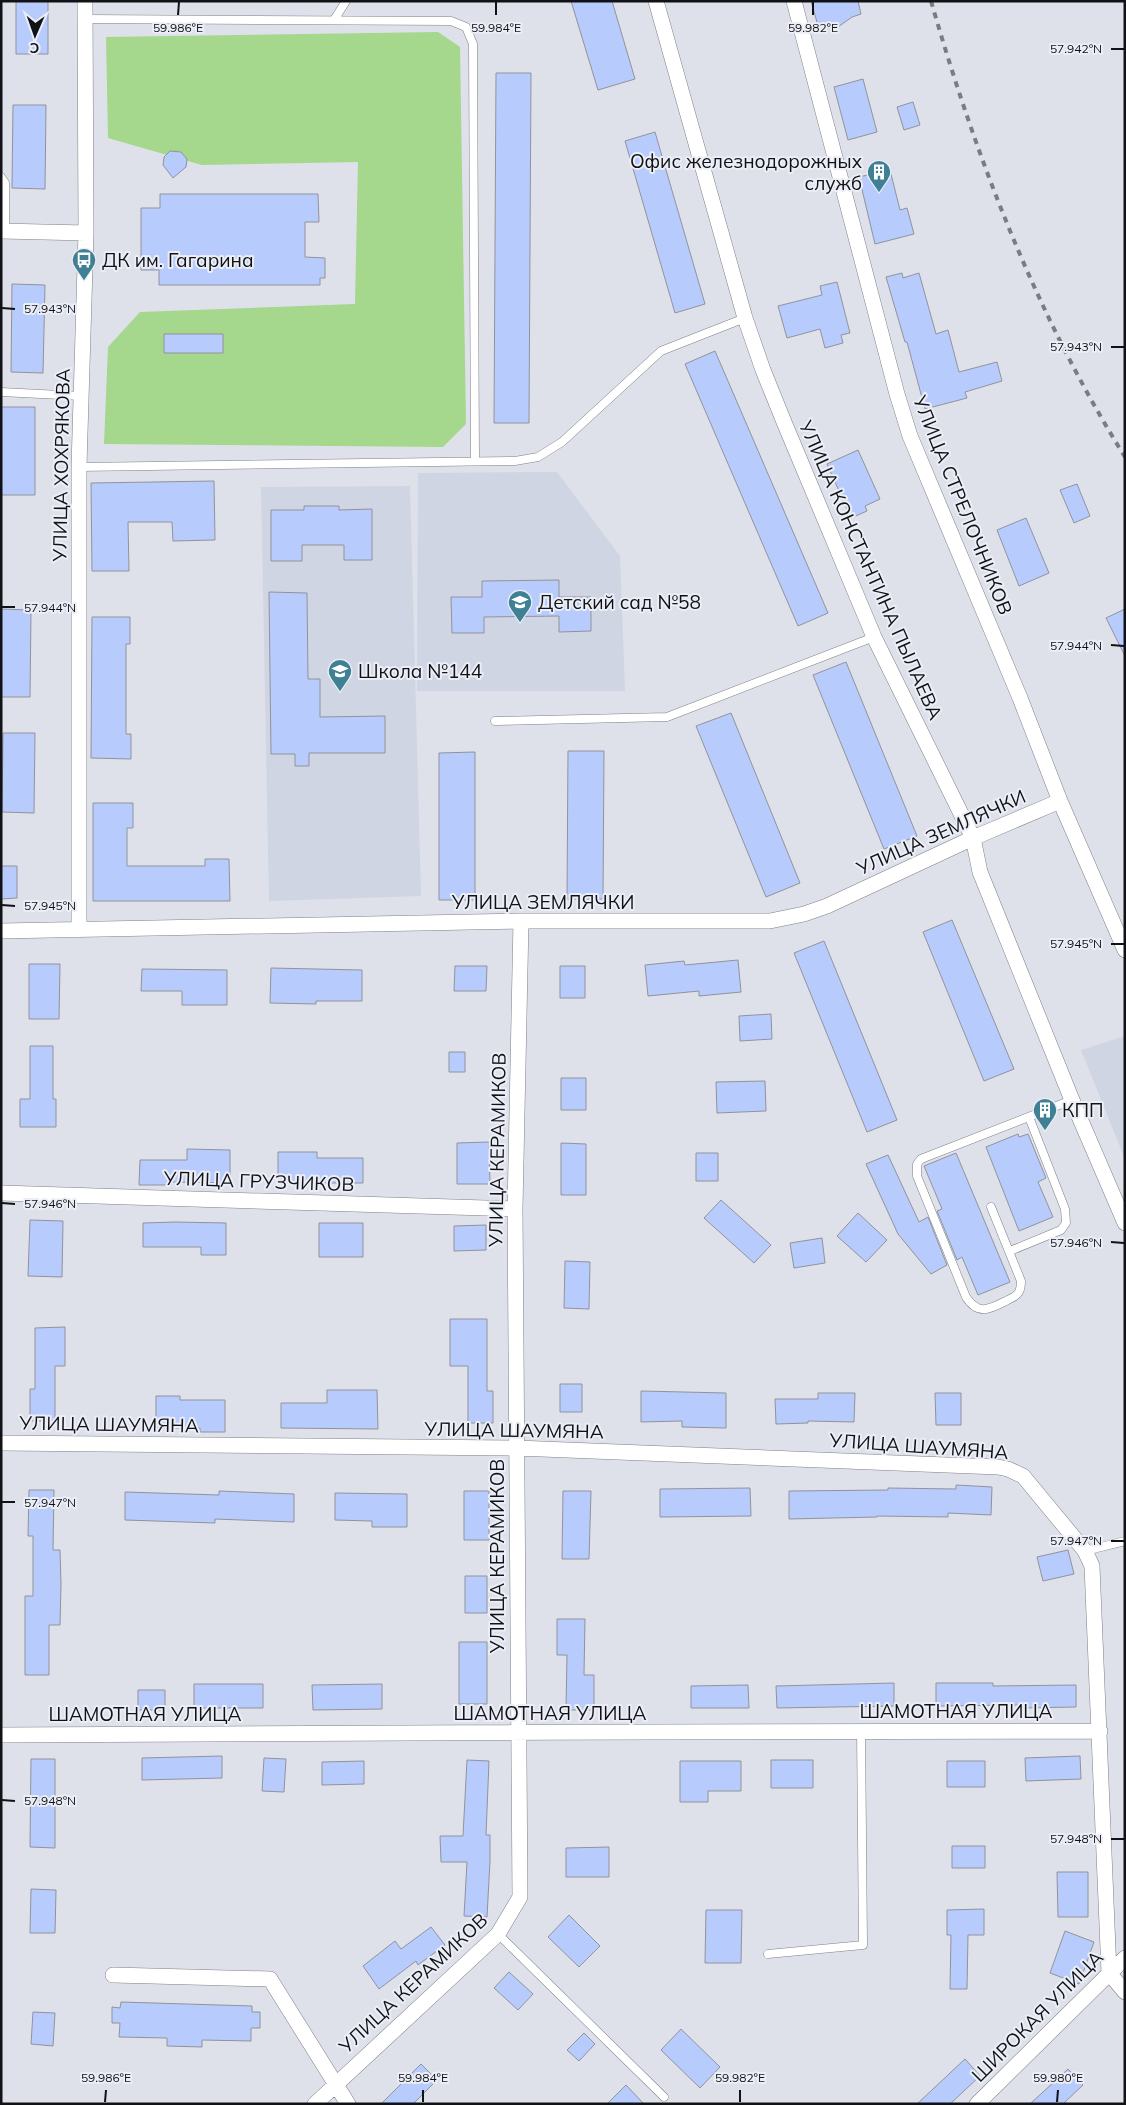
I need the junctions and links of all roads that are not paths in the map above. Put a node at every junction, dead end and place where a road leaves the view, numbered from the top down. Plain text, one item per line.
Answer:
1 (85, 1) edge
2 (346, 1) edge
3 (656, 1) edge
4 (794, 1) edge
5 (85, 18) junction
6 (334, 20) junction
7 (1, 177) edge
8 (3, 231) edge
9 (86, 233) junction
10 (745, 318) junction
11 (1, 392) edge
12 (81, 396) junction
13 (475, 461) junction
14 (79, 467) junction
15 (874, 637) junction
16 (495, 721) dead end
17 (1060, 801) junction
18 (973, 838) junction
19 (521, 921) junction
20 (1, 930) edge
21 (79, 930) junction
22 (1125, 950) edge
23 (1072, 1100) junction
24 (1029, 1117) junction
25 (1, 1193) edge
26 (991, 1207) dead end
27 (515, 1209) junction
28 (1125, 1223) edge
29 (1010, 1251) junction
30 (1, 1443) edge
31 (516, 1448) junction
32 (1125, 1541) edge
33 (1085, 1551) junction
34 (861, 1730) junction
35 (1100, 1732) junction
36 (518, 1734) junction
37 (1, 1735) edge
38 (498, 1934) junction
39 (768, 1954) dead end
40 (1125, 1958) edge
41 (1109, 1973) junction
42 (113, 1975) dead end
43 (1125, 1992) edge
44 (334, 2084) junction
45 (664, 2097) dead end
46 (315, 2104) edge
47 (348, 2104) edge
48 (977, 2104) edge

1 - 5 street, УЛИЦА ХОХРЯКОВА
2 - 6 lane
3 - 10 street, УЛИЦА КОНСТАНТИНА ПЫЛАЕВА
4 - 17 street, УЛИЦА СТРЕЛОЧНИКОВ
5 - 6 lane
5 - 9 street, УЛИЦА ХОХРЯКОВА
6 - 13 lane
7 - 8 lane
8 - 9 street
9 - 12 street, УЛИЦА ХОХРЯКОВА
10 - 13 lane
10 - 15 street, УЛИЦА КОНСТАНТИНА ПЫЛАЕВА
11 - 12 lane
12 - 14 street, УЛИЦА ХОХРЯКОВА
13 - 14 lane
14 - 21 street, УЛИЦА ХОХРЯКОВА
15 - 16 lane
15 - 18 street, УЛИЦА КОНСТАНТИНА ПЫЛАЕВА
17 - 18 street, УЛИЦА ЗЕМЛЯЧКИ
17 - 22 street, УЛИЦА СТРЕЛОЧНИКОВ
18 - 19 street, УЛИЦА ЗЕМЛЯЧКИ
18 - 23 street, УЛИЦА КОНСТАНТИНА ПЫЛАЕВА
19 - 21 street, УЛИЦА ЗЕМЛЯЧКИ
19 - 27 street, УЛИЦА КЕРАМИКОВ
20 - 21 street, УЛИЦА ЗЕМЛЯЧКИ
23 - 24 lane
23 - 28 street, УЛИЦА КОНСТАНТИНА ПЫЛАЕВА
24 - 29 lane
24 - 29 lane
25 - 27 street, УЛИЦА ГРУЗЧИКОВ
26 - 29 lane
27 - 31 street, УЛИЦА КЕРАМИКОВ
30 - 31 street, УЛИЦА ШАУМЯНА
31 - 33 street, УЛИЦА ШАУМЯНА
31 - 36 street, УЛИЦА КЕРАМИКОВ
32 - 33 lane
33 - 35 street
34 - 35 street, ШАМОТНАЯ УЛИЦА
34 - 36 street, ШАМОТНАЯ УЛИЦА
34 - 39 lane
35 - 41 street
36 - 37 street, ШАМОТНАЯ УЛИЦА
36 - 38 street, УЛИЦА КЕРАМИКОВ
38 - 44 street, УЛИЦА КЕРАМИКОВ
38 - 45 lane
40 - 41 street, ШИРОКАЯ УЛИЦА
41 - 43 street
41 - 48 street, ШИРОКАЯ УЛИЦА
42 - 44 street
44 - 46 street, УЛИЦА КЕРАМИКОВ
44 - 47 street

